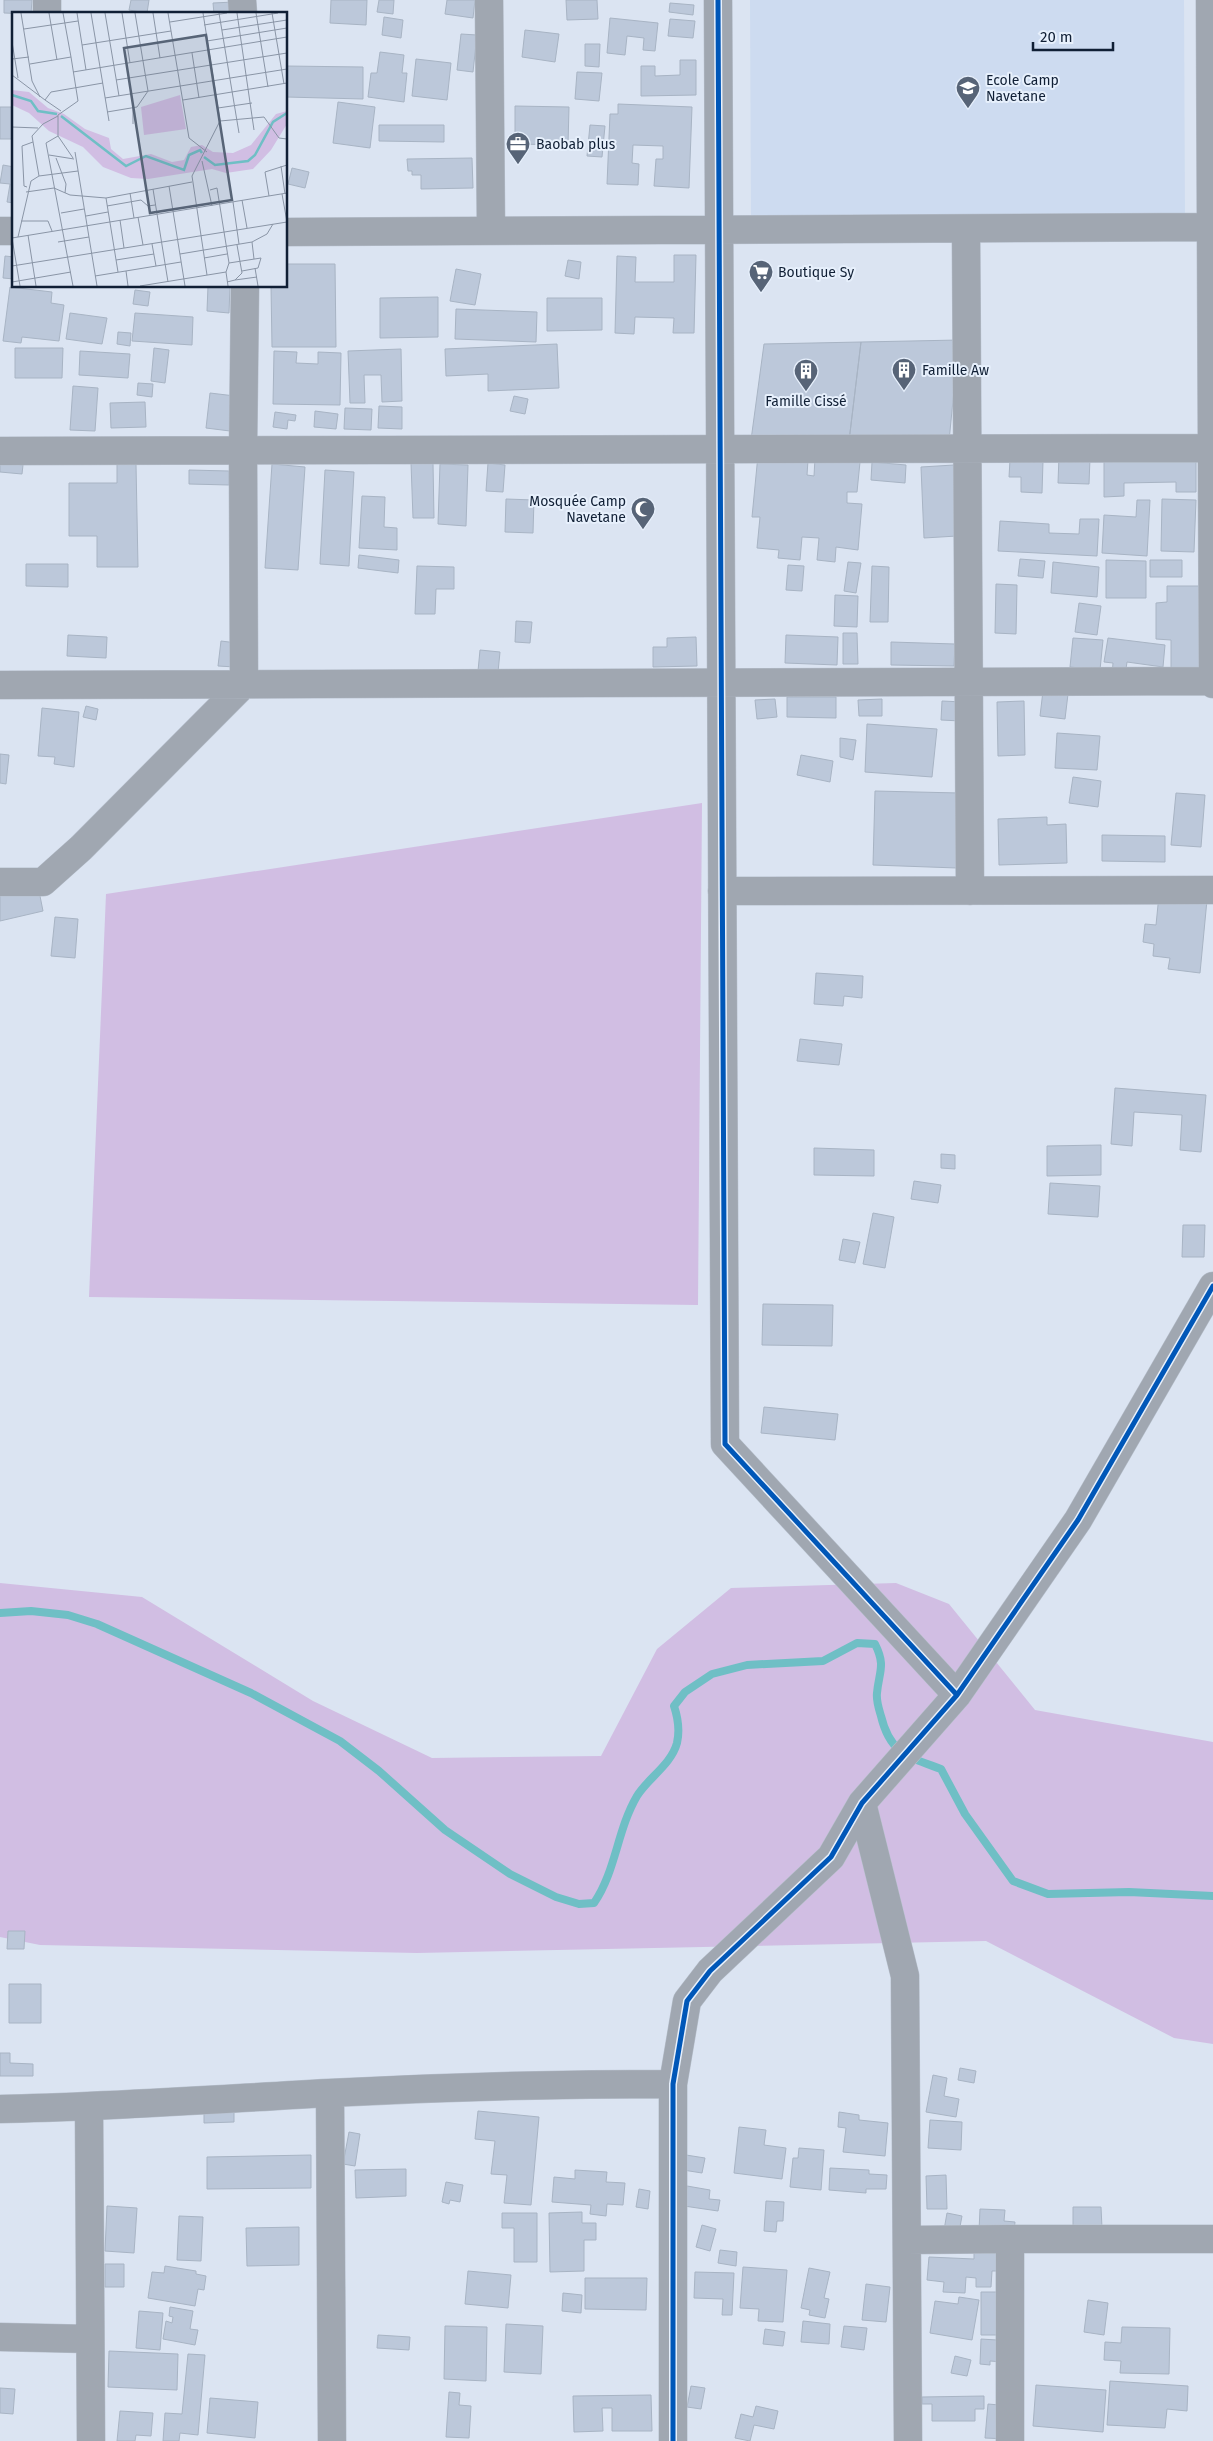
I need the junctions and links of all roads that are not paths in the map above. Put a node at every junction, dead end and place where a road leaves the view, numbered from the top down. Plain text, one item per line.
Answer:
1 (489, 0) edge
2 (718, 0) edge
3 (1210, 0) edge
4 (1212, 91) edge
5 (1212, 227) edge
6 (966, 228) junction
7 (719, 230) junction
8 (490, 231) junction
9 (288, 232) edge
10 (245, 288) edge
11 (1212, 448) edge
12 (720, 449) junction
13 (968, 449) junction
14 (243, 450) junction
15 (0, 451) edge
16 (721, 682) junction
17 (968, 682) junction
18 (1213, 682) edge
19 (244, 684) junction
20 (0, 685) edge
21 (0, 882) edge
22 (970, 890) junction
23 (1213, 890) edge
24 (722, 891) junction
25 (1213, 1286) edge
26 (957, 1695) junction
27 (862, 1803) junction
28 (673, 2084) junction
29 (330, 2093) junction
30 (89, 2107) junction
31 (0, 2109) edge
32 (1010, 2239) junction
33 (1213, 2239) edge
34 (907, 2240) junction
35 (0, 2337) edge
36 (90, 2340) junction
37 (90, 2441) edge
38 (332, 2441) edge
39 (673, 2441) edge
40 (908, 2441) edge
41 (1010, 2441) edge

1 - 8 street
2 - 7 street
3 - 4 street
4 - 5 street
5 - 6 street
5 - 11 street
6 - 7 street
6 - 13 street
7 - 8 street
7 - 12 street
8 - 9 street
10 - 14 street
11 - 13 street
11 - 18 street
12 - 13 street
12 - 14 street
12 - 16 street
13 - 17 street
14 - 15 street
14 - 19 street
16 - 17 street
16 - 19 street
16 - 24 street
17 - 18 street
17 - 22 street
19 - 20 street
19 - 21 street
22 - 23 street
22 - 24 street
24 - 26 street
25 - 26 street
26 - 27 street
27 - 28 street
27 - 34 street
28 - 29 street
28 - 39 street
29 - 30 street
29 - 38 street
30 - 31 street
30 - 36 street
32 - 33 street
32 - 34 street
32 - 41 street
34 - 40 street
35 - 36 street
36 - 37 street

